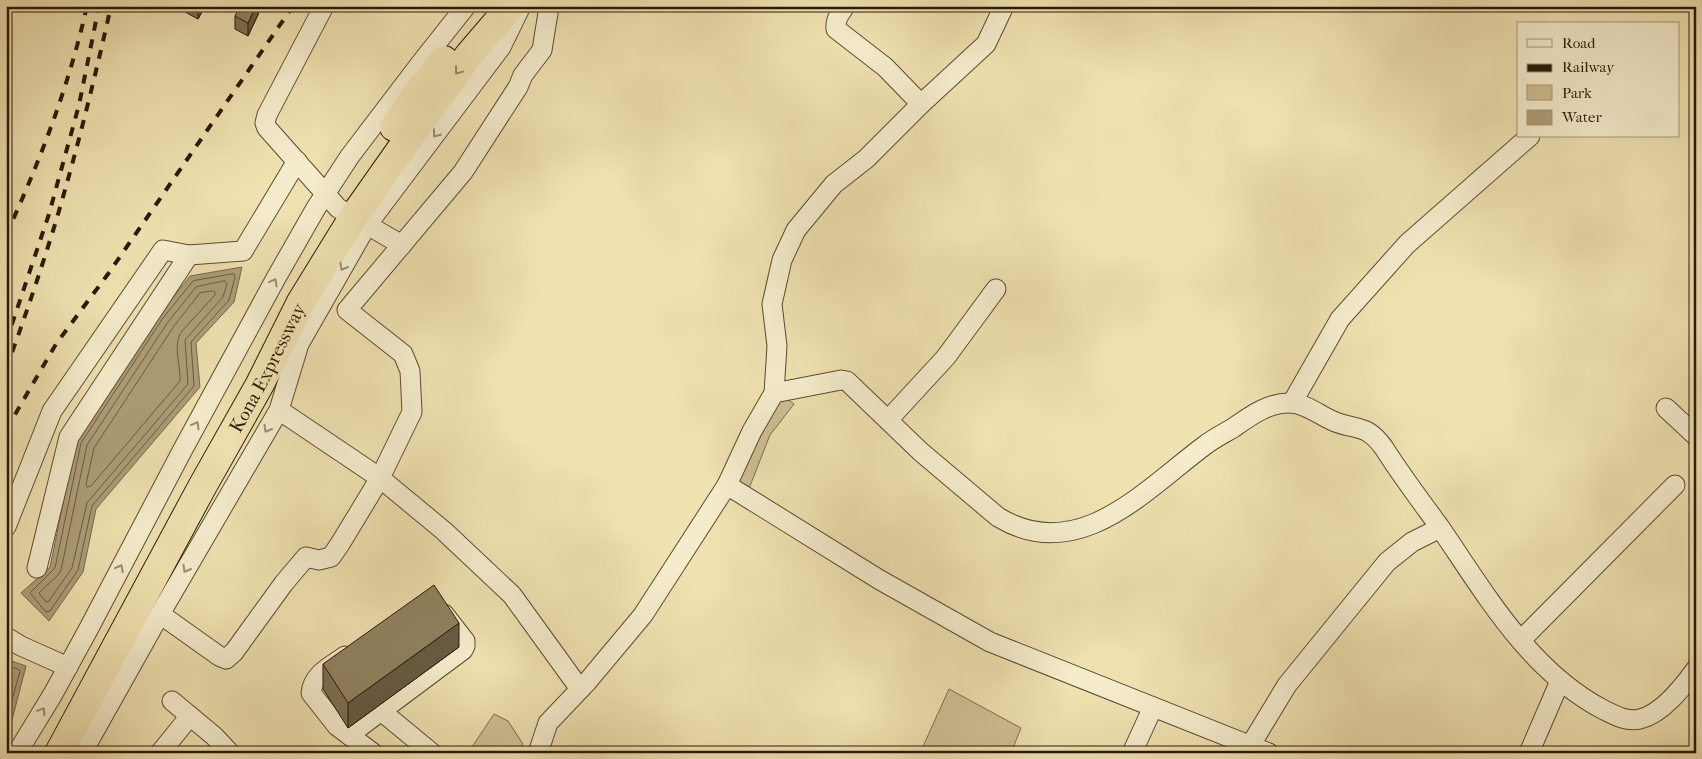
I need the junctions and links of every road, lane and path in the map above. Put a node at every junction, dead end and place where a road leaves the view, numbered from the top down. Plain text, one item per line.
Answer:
1 (324, 6) edge
2 (466, 6) edge
3 (487, 6) edge
4 (511, 6) edge
5 (521, 6) edge
6 (845, 6) edge
7 (1004, 6) edge
8 (548, 13) dead end
9 (921, 104) junction
10 (1528, 138) edge
11 (297, 161) junction
12 (346, 211) junction
13 (402, 245) junction
14 (189, 255) junction
15 (996, 289) dead end
16 (774, 393) junction
17 (1292, 403) junction
18 (1666, 408) dead end
19 (279, 410) junction
20 (888, 420) junction
21 (1696, 436) edge
22 (380, 478) junction
23 (727, 485) junction
24 (1675, 485) dead end
25 (6, 528) edge
26 (1440, 528) junction
27 (37, 568) dead end
28 (432, 601) edge
29 (160, 614) junction
30 (6, 636) edge
31 (1521, 640) junction
32 (361, 645) edge
33 (68, 667) junction
34 (1696, 669) edge
35 (1560, 681) junction
36 (580, 689) junction
37 (172, 702) dead end
38 (1153, 707) junction
39 (381, 711) junction
40 (190, 716) junction
41 (348, 734) junction
42 (1250, 746) junction
43 (17, 753) edge
44 (40, 753) edge
45 (59, 753) edge
46 (82, 753) edge
47 (160, 753) edge
48 (230, 753) edge
49 (373, 753) edge
50 (432, 753) edge
51 (538, 753) edge
52 (1132, 753) edge
53 (1269, 753) edge
54 (1529, 753) edge

1 - 11 street
2 - 12 street
3 - 12 highway, Kona Expressway
4 -> 12 highway, Kona Expressway
5 -> 12 street
6 - 9 street
7 - 9 street
8 - 13 street
9 - 16 street
10 - 17 street
11 - 12 street
11 - 14 street
12 - 13 street
12 -> 19 street
33 -> 12 street
12 - 44 highway, Kona Expressway
12 - 45 highway, Kona Expressway
13 - 22 street
14 - 25 street
14 - 27 street
15 - 20 street
16 - 20 street
16 - 23 street
17 - 20 street
17 - 26 street
18 - 21 street
19 - 22 street
19 -> 29 street
22 - 29 street
22 - 36 street
23 - 36 street
23 - 38 street
24 - 31 street
26 - 31 street
26 - 42 street
28 - 39 street
29 - 46 street
30 - 33 street
31 - 35 street
32 - 41 street
43 -> 33 street
34 - 35 street
35 - 54 street
36 - 51 street
37 - 40 street
38 - 42 street
38 - 52 street
39 - 41 street
39 - 50 street
40 - 47 street
40 - 48 street
41 - 49 street
42 - 53 street

